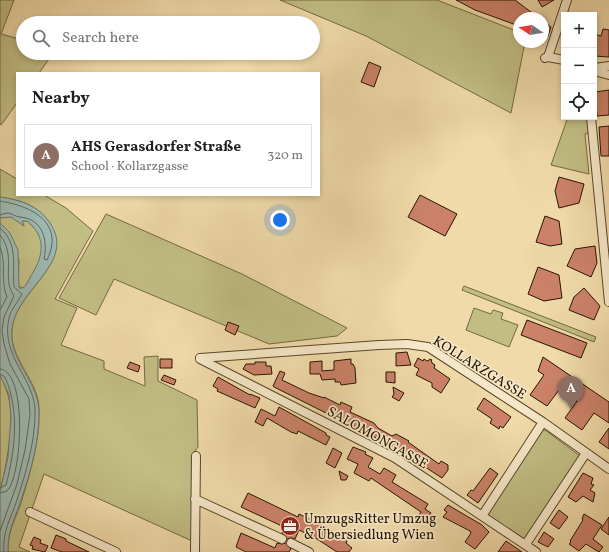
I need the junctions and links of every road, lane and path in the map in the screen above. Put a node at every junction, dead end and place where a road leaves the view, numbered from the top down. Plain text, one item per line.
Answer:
1 (567, 0) edge
2 (561, 60) edge
3 (609, 66) edge
4 (597, 68) edge
5 (597, 72) edge
6 (609, 74) edge
7 (591, 120) edge
8 (609, 302) edge
9 (200, 358) joint
10 (543, 422) junction
11 (586, 453) junction
12 (196, 456) dead end
13 (609, 469) edge
14 (195, 499) junction
15 (30, 512) dead end
16 (482, 516) junction
17 (282, 539) dead end
18 (291, 543) dead end
19 (526, 544) junction
20 (116, 552) edge
21 (195, 552) edge
22 (309, 552) edge
23 (536, 552) edge

1 - 2 street
3 - 4 street
5 - 6 street
7 - 8 street
9 - 10 street, KOLLARZGASSE
9 - 16 street, SALOMONGASSE
10 - 11 street, KOLLARZGASSE
10 - 16 street
11 - 13 street, KOLLARZGASSE
11 - 19 street
12 - 14 street
14 - 17 street
14 - 21 street
15 - 20 street
16 - 19 street, SALOMONGASSE
18 - 22 street
19 - 23 street, SALOMONGASSE

